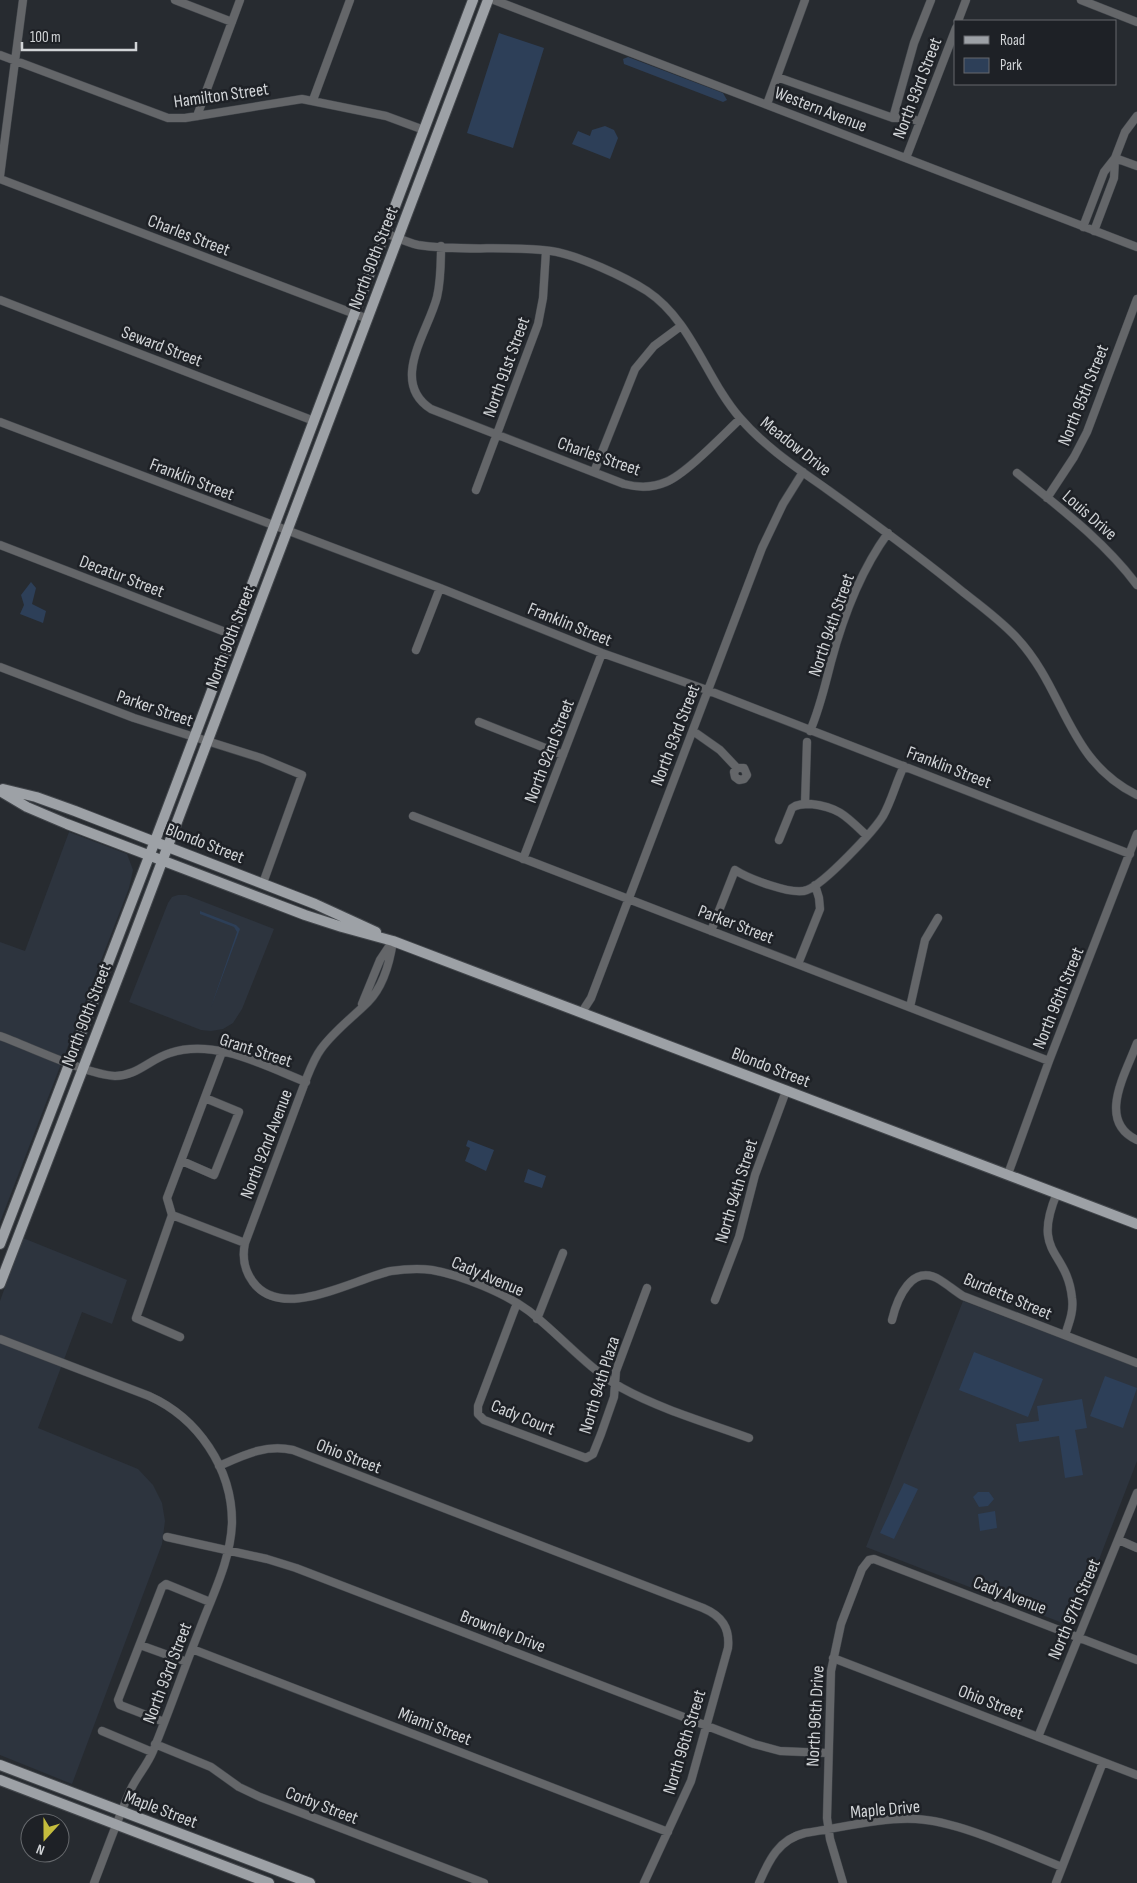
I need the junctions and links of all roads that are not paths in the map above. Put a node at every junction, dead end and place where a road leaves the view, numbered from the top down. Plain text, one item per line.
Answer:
1 (23, 0) edge
2 (175, 0) edge
3 (240, 0) edge
4 (350, 0) edge
5 (473, 0) edge
6 (488, 0) edge
7 (494, 0) edge
8 (805, 0) edge
9 (931, 0) edge
10 (966, 0) edge
11 (1081, 0) edge
12 (958, 20) edge
13 (232, 22) junction
14 (1137, 22) edge
15 (954, 33) edge
16 (0, 55) edge
17 (15, 61) junction
18 (777, 77) junction
19 (312, 100) junction
20 (767, 104) junction
21 (197, 116) junction
22 (1137, 116) edge
23 (893, 118) junction
24 (920, 122) junction
25 (424, 130) junction
26 (906, 158) junction
27 (1114, 158) junction
28 (1137, 166) edge
29 (0, 178) edge
30 (1084, 227) junction
31 (1094, 231) junction
32 (385, 233) junction
33 (398, 238) junction
34 (441, 246) junction
35 (1137, 247) edge
36 (546, 250) junction
37 (1137, 299) edge
38 (0, 300) edge
39 (354, 314) junction
40 (368, 319) junction
41 (681, 326) junction
42 (740, 419) junction
43 (314, 421) junction
44 (0, 422) edge
45 (497, 435) junction
46 (594, 472) junction
47 (803, 472) junction
48 (1017, 473) dead end
49 (476, 490) dead end
50 (1047, 498) junction
51 (274, 527) junction
52 (287, 532) junction
53 (888, 533) junction
54 (0, 545) edge
55 (1137, 585) edge
56 (440, 588) junction
57 (233, 635) junction
58 (416, 650) dead end
59 (602, 653) junction
60 (0, 667) edge
61 (708, 690) junction
62 (479, 722) dead end
63 (693, 730) junction
64 (810, 731) junction
65 (194, 738) junction
66 (207, 742) junction
67 (807, 742) dead end
68 (563, 755) junction
69 (904, 766) junction
70 (737, 768) dead end
71 (0, 790) edge
72 (1137, 795) edge
73 (805, 804) junction
74 (413, 816) dead end
75 (1137, 834) edge
76 (867, 836) junction
77 (779, 840) dead end
78 (155, 841) junction
79 (168, 846) junction
80 (1130, 854) junction
81 (150, 855) junction
82 (524, 859) junction
83 (163, 860) junction
84 (263, 883) junction
85 (815, 885) junction
86 (628, 899) junction
87 (938, 918) dead end
88 (711, 931) junction
89 (393, 941) junction
90 (798, 964) junction
91 (910, 1007) junction
92 (582, 1012) junction
93 (0, 1036) edge
94 (1137, 1043) edge
95 (222, 1052) junction
96 (1049, 1061) junction
97 (70, 1062) junction
98 (84, 1068) junction
99 (306, 1082) junction
100 (786, 1091) junction
101 (204, 1098) junction
102 (1137, 1140) edge
103 (182, 1161) junction
104 (1008, 1174) junction
105 (1057, 1193) junction
106 (172, 1215) junction
107 (1137, 1224) edge
108 (0, 1244) edge
109 (244, 1246) junction
110 (563, 1253) dead end
111 (0, 1284) edge
112 (647, 1288) dead end
113 (715, 1300) dead end
114 (518, 1304) junction
115 (537, 1318) junction
116 (892, 1320) dead end
117 (1065, 1335) junction
118 (180, 1337) dead end
119 (0, 1339) edge
120 (1137, 1363) edge
121 (615, 1383) junction
122 (749, 1438) dead end
123 (586, 1458) joint
124 (219, 1466) junction
125 (1137, 1493) edge
126 (167, 1537) dead end
127 (1119, 1540) junction
128 (1137, 1548) edge
129 (228, 1551) junction
130 (872, 1559) joint
131 (210, 1602) junction
132 (711, 1611) joint
133 (1078, 1637) junction
134 (140, 1644) junction
135 (192, 1649) junction
136 (833, 1658) junction
137 (1137, 1660) edge
138 (187, 1662) junction
139 (164, 1722) junction
140 (707, 1726) junction
141 (102, 1731) dead end
142 (1038, 1737) junction
143 (154, 1748) junction
144 (827, 1753) junction
145 (1102, 1762) junction
146 (0, 1765) edge
147 (1137, 1775) edge
148 (0, 1780) edge
149 (122, 1812) junction
150 (117, 1825) junction
151 (829, 1830) junction
152 (668, 1832) junction
153 (1062, 1867) junction
154 (94, 1883) edge
155 (269, 1883) edge
156 (310, 1883) edge
157 (484, 1883) edge
158 (644, 1883) edge
159 (759, 1883) edge
160 (843, 1883) edge
161 (1056, 1883) edge

1 - 17 street
2 - 13 street
3 - 13 street
4 - 19 street
5 - 25 main road, North 90th Street
6 - 33 main road, North 90th Street
7 - 20 street, Western Avenue
8 - 18 street
9 - 23 street
10 - 12 street, North 93rd Street
11 - 14 street
13 - 21 street
15 - 24 street, North 93rd Street
16 - 17 street, Hamilton Street
17 - 21 street, Hamilton Street
17 - 29 street
18 - 20 street
18 - 23 street
19 - 21 street, Hamilton Street
19 - 25 street, Hamilton Street
20 - 26 street, Western Avenue
22 - 27 street
23 - 24 street
24 - 26 street, North 93rd Street
25 - 32 main road, North 90th Street
26 - 30 street, Western Avenue
27 - 28 street
27 - 30 street
27 - 31 street
29 - 39 street, Charles Street
30 - 31 street, Western Avenue
31 - 35 street, Western Avenue
32 - 33 street, Meadow Drive
32 - 39 main road, North 90th Street
33 - 34 street, Meadow Drive
33 - 40 main road, North 90th Street
34 - 36 street, Meadow Drive
34 - 45 street, Charles Street
36 - 41 street, Meadow Drive
36 - 45 street, North 91st Street
37 - 50 street, North 95th Street
38 - 43 street, Seward Street
39 - 40 street, Charles Street
39 - 43 main road, North 90th Street
40 - 52 main road, North 90th Street
41 - 42 street, Meadow Drive
41 - 46 street
42 - 46 street, Charles Street
42 - 47 street, Meadow Drive
43 - 51 main road, North 90th Street
44 - 51 street, Franklin Street
45 - 46 street, Charles Street
45 - 49 street, North 91st Street
47 - 53 street, Meadow Drive
47 - 61 street, North 93rd Street
48 - 50 street, Louis Drive
50 - 55 street, Louis Drive
51 - 52 street, Franklin Street
51 - 57 main road, North 90th Street
52 - 56 street, Franklin Street
52 - 66 main road, North 90th Street
53 - 64 street, North 94th Street
53 - 72 street, Meadow Drive
54 - 57 street, Decatur Street
56 - 58 street
56 - 59 street, Franklin Street
57 - 65 main road, North 90th Street
59 - 61 street, Franklin Street
59 - 68 street, North 92nd Street
60 - 65 street, Parker Street
61 - 63 street, North 93rd Street
61 - 64 street, Franklin Street
62 - 68 street
63 - 70 street
63 - 86 street, North 93rd Street
64 - 69 street, Franklin Street
65 - 66 street, Parker Street
65 - 78 main road, North 90th Street
66 - 79 main road, North 90th Street
66 - 84 street, Parker Street
67 - 73 street
68 - 82 street, North 92nd Street
69 - 76 street
69 - 80 street, Franklin Street
71 - 78 main road, Blondo Street
71 - 81 main road, Blondo Street
73 - 76 street
73 - 77 street
74 - 82 street, Parker Street
75 - 80 street, North 96th Street
76 - 85 street
78 - 79 main road, Blondo Street
78 - 81 main road, North 90th Street
79 - 83 main road, North 90th Street
79 - 84 main road, Blondo Street
80 - 96 street, North 96th Street
81 - 83 main road, Blondo Street
81 - 97 main road, North 90th Street
82 - 86 street, Parker Street
83 - 89 main road, Blondo Street
83 - 98 main road, North 90th Street
84 - 89 main road, Blondo Street
85 - 88 street
85 - 90 street
86 - 88 street, Parker Street
86 - 92 street, North 93rd Street
87 - 91 street
88 - 90 street, Parker Street
89 - 92 main road, Blondo Street
89 - 99 street, North 92nd Avenue
90 - 91 street, Parker Street
91 - 96 street, Parker Street
92 - 100 main road, Blondo Street
93 - 97 street, Grant Street
94 - 102 street
95 - 98 street, Grant Street
95 - 99 street, Grant Street
95 - 101 street
96 - 104 street, North 96th Street
97 - 98 street, Grant Street
97 - 108 main road, North 90th Street
98 - 111 main road, North 90th Street
99 - 109 street, North 92nd Avenue
100 - 104 main road, Blondo Street
100 - 113 street, North 94th Street
101 - 103 street
101 - 103 street
103 - 106 street
104 - 105 main road, Blondo Street
105 - 107 main road, Blondo Street
105 - 117 street
106 - 109 street
106 - 118 street
109 - 114 street, Cady Avenue
110 - 115 street
112 - 121 street, North 94th Plaza
114 - 115 street, Cady Avenue
114 - 123 street, Cady Court
115 - 121 street, Cady Avenue
116 - 117 street, Burdette Street
117 - 120 street, Burdette Street
119 - 124 street
121 - 122 street, Cady Avenue
121 - 123 street, North 94th Plaza
124 - 129 street, North 93rd Street
124 - 132 street, Ohio Street
125 - 127 street, North 97th Street
126 - 129 street, Brownley Drive
127 - 128 street
127 - 133 street, North 97th Street
129 - 131 street, North 93rd Street
129 - 140 street, Brownley Drive
130 - 133 street, Cady Avenue
130 - 136 street, North 96th Drive
131 - 134 street
131 - 135 street, North 93rd Street
132 - 140 street, North 96th Street
133 - 137 street, Cady Avenue
133 - 142 street, North 97th Street
134 - 138 street
134 - 139 street
135 - 138 street, North 93rd Street
135 - 152 street, Miami Street
136 - 142 street, Ohio Street
136 - 144 street, North 96th Drive
138 - 139 street, North 93rd Street
139 - 143 street, North 93rd Street
140 - 144 street, Brownley Drive
140 - 152 street, North 96th Street
141 - 143 street, Corby Street
142 - 145 street, Ohio Street
143 - 149 street, North 93rd Street
143 - 157 street, Corby Street
144 - 151 street, North 96th Drive
145 - 147 street, Ohio Street
145 - 153 street
146 - 149 main road, Maple Street
148 - 150 main road, Maple Street
149 - 150 street, North 93rd Street
149 - 156 main road, Maple Street
150 - 154 street, North 93rd Street
150 - 155 main road, Maple Street
151 - 153 street, Maple Drive
151 - 159 street, Maple Drive
151 - 160 street, North 96th Drive
152 - 158 street, North 96th Street
153 - 161 street

